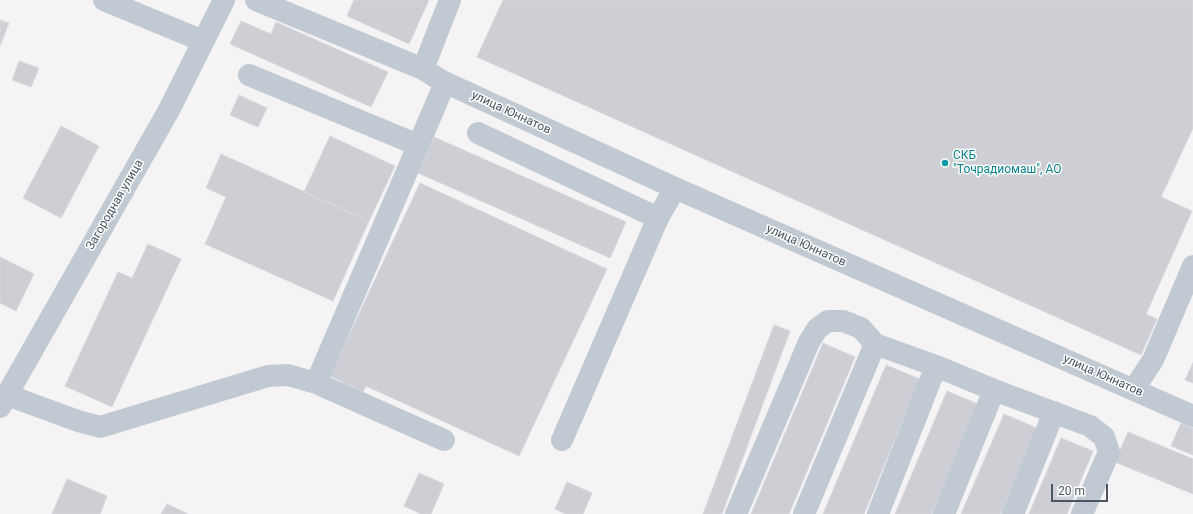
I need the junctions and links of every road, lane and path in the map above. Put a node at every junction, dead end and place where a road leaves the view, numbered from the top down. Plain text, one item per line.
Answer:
1 (104, 0) edge
2 (224, 0) edge
3 (256, 0) edge
4 (450, 0) edge
5 (202, 41) junction
6 (423, 69) junction
7 (249, 75) dead end
8 (445, 83) junction
9 (478, 133) dead end
10 (418, 145) junction
11 (675, 188) junction
12 (658, 218) junction
13 (1193, 266) edge
14 (875, 344) junction
15 (936, 366) junction
16 (316, 383) junction
17 (994, 390) junction
18 (1134, 390) junction
19 (3, 401) edge
20 (1054, 412) junction
21 (1193, 416) edge
22 (444, 440) dead end
23 (562, 440) dead end
24 (736, 514) edge
25 (804, 514) edge
26 (878, 514) edge
27 (944, 514) edge
28 (1013, 514) edge
29 (1082, 514) edge

1 - 5 street
2 - 5 street, Загородная улица
3 - 6 street, улица Юннатов
4 - 6 street
5 - 19 street, Загородная улица
6 - 8 street, улица Юннатов
7 - 10 street
8 - 10 street
8 - 11 street, улица Юннатов
9 - 12 street
10 - 16 street
11 - 12 street
11 - 18 street, улица Юннатов
12 - 23 street
13 - 18 street
14 - 15 street
14 - 24 street
14 - 25 street
15 - 17 street
15 - 26 street
16 - 19 street
16 - 22 street
17 - 20 street
17 - 27 street
18 - 21 street, улица Юннатов
20 - 28 street
20 - 29 street

